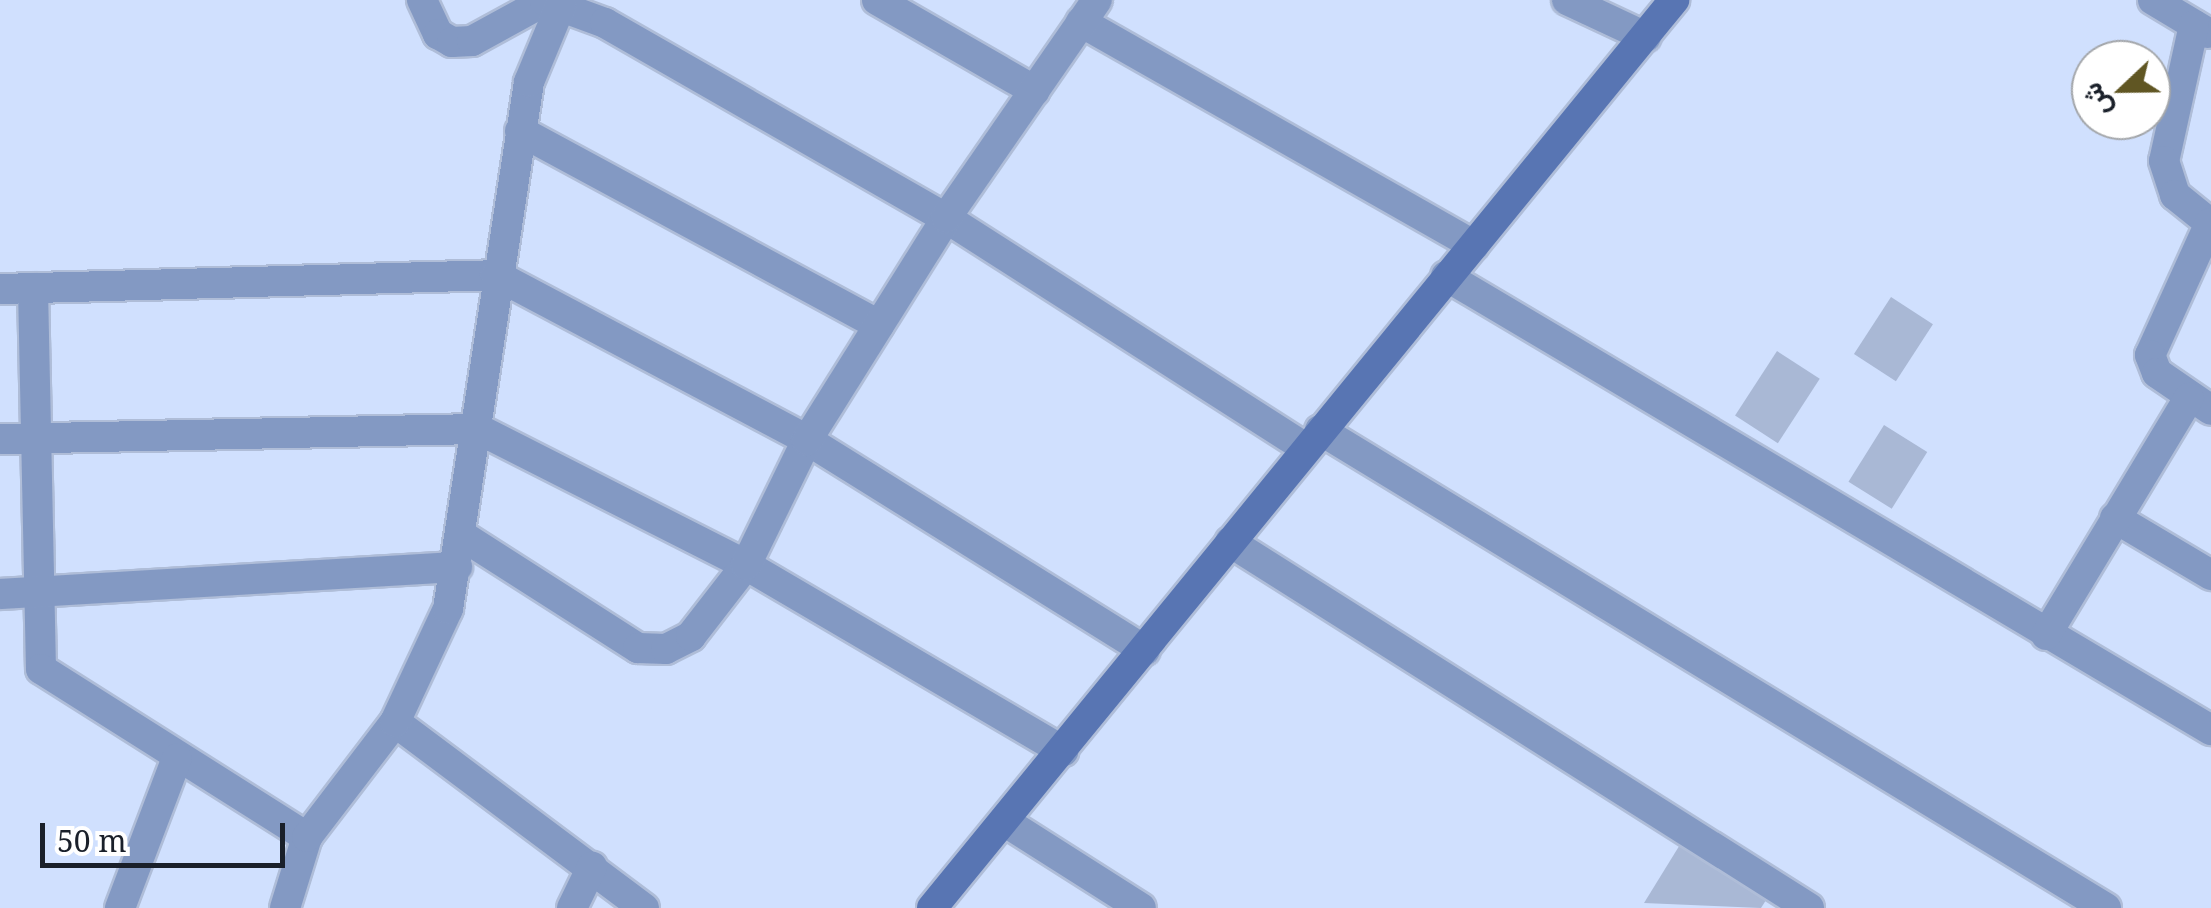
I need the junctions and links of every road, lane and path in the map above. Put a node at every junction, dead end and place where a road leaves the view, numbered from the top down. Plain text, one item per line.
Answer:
1 (422, 0) edge
2 (878, 0) edge
3 (1567, 0) edge
4 (1674, 0) edge
5 (2152, 0) edge
6 (561, 5) junction
7 (1089, 11) edge
8 (2203, 30) edge
9 (1646, 37) junction
10 (1035, 91) junction
11 (520, 131) junction
12 (946, 218) junction
13 (2210, 224) edge
14 (1474, 244) junction
15 (496, 275) junction
16 (1446, 276) junction
17 (34, 288) junction
18 (0, 289) edge
19 (880, 325) junction
20 (2200, 404) edge
21 (478, 428) junction
22 (0, 439) edge
23 (36, 439) junction
24 (1313, 439) junction
25 (807, 440) junction
26 (2116, 518) junction
27 (461, 536) junction
28 (1230, 542) junction
29 (746, 565) junction
30 (457, 567) junction
31 (2211, 574) edge
32 (35, 592) junction
33 (0, 594) edge
34 (2046, 634) junction
35 (1145, 650) junction
36 (395, 722) junction
37 (2211, 730) edge
38 (1063, 751) junction
39 (177, 758) junction
40 (1004, 821) junction
41 (307, 837) junction
42 (592, 868) junction
43 (120, 908) edge
44 (285, 908) edge
45 (572, 908) edge
46 (644, 908) edge
47 (932, 908) edge
48 (1141, 908) edge
49 (1809, 908) edge
50 (2106, 908) edge

1 - 6 street
2 - 10 street
3 - 9 street
4 - 9 main road
5 - 8 street
6 - 11 street
6 - 12 street
7 - 10 street
7 - 14 street
8 - 13 street
9 - 14 main road
10 - 12 street
11 - 15 street
11 - 19 street
12 - 19 street
12 - 24 street
13 - 20 street
14 - 16 main road
15 - 17 street
15 - 21 street
15 - 25 street
16 - 24 main road
16 - 34 street
17 - 18 street
17 - 23 street
19 - 25 street
20 - 26 street
21 - 23 street
21 - 27 street
21 - 29 street
22 - 23 street
23 - 32 street
24 - 28 main road
24 - 50 street
25 - 29 street
25 - 35 street
26 - 31 street
26 - 34 street
27 - 29 street
27 - 30 street
28 - 35 main road
28 - 49 street
29 - 38 street
30 - 32 street
30 - 36 street
32 - 33 street
32 - 39 street
34 - 37 street
35 - 38 main road
36 - 41 street
36 - 42 street
38 - 40 main road
39 - 41 street
39 - 43 street
40 - 47 main road
40 - 48 street
41 - 44 street
42 - 45 street
42 - 46 street

